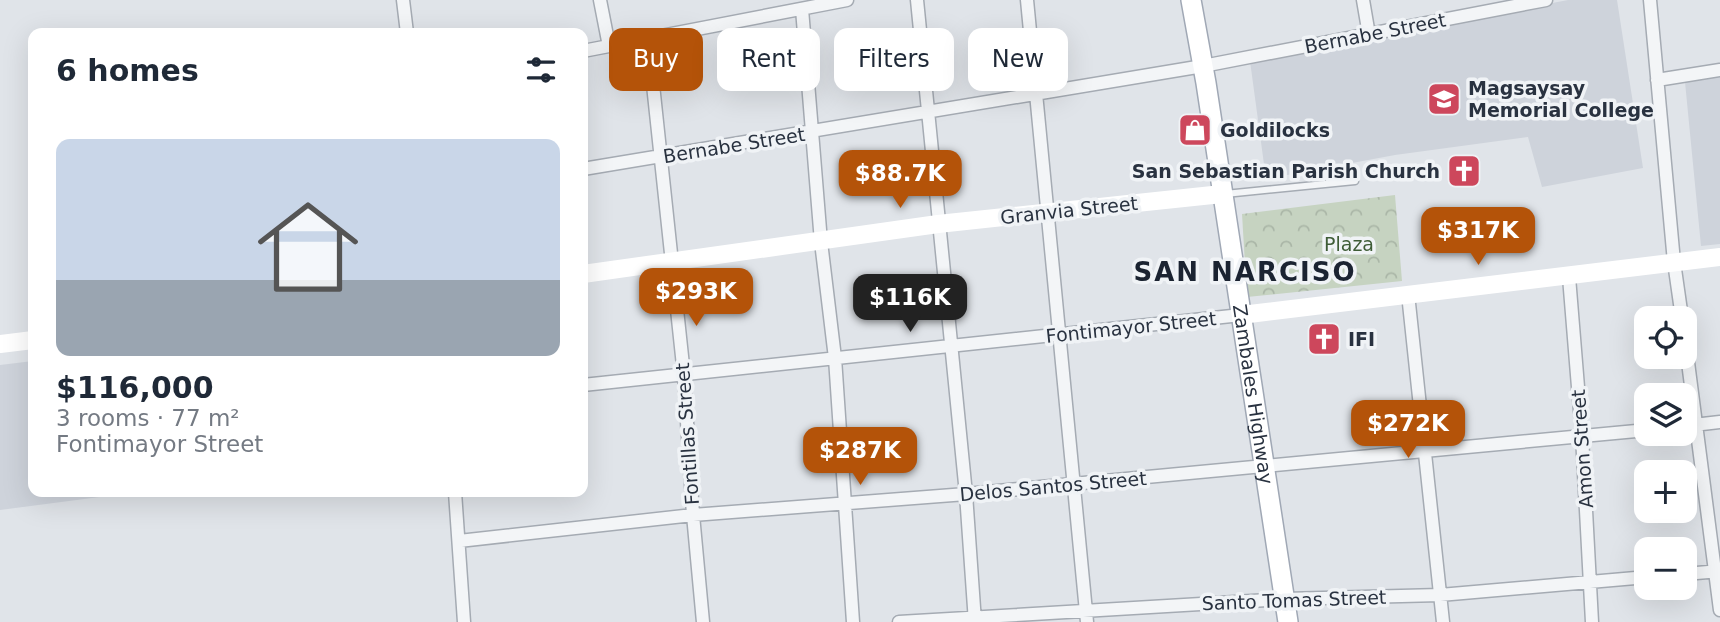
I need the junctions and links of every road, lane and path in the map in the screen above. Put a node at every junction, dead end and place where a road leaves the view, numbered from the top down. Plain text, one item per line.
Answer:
1 (403, 0) edge
2 (600, 0) edge
3 (847, 0) edge
4 (917, 0) edge
5 (1027, 0) edge
6 (1191, 0) edge
7 (1363, 0) edge
8 (1546, 0) edge
9 (1650, 0) edge
10 (802, 9) junction
11 (406, 28) edge
12 (701, 28) edge
13 (1369, 35) junction
14 (609, 46) joint
15 (588, 50) edge
16 (1203, 66) junction
17 (1720, 70) edge
18 (1657, 80) junction
19 (653, 91) edge
20 (1036, 94) junction
21 (928, 111) junction
22 (812, 133) junction
23 (660, 157) junction
24 (588, 169) edge
25 (1355, 181) dead end
26 (1222, 194) junction
27 (1047, 212) junction
28 (938, 224) junction
29 (821, 242) junction
30 (1720, 257) edge
31 (672, 262) junction
32 (1674, 262) junction
33 (588, 273) edge
34 (1569, 277) junction
35 (1408, 294) junction
36 (1680, 306) edge
37 (1241, 315) junction
38 (1061, 335) junction
39 (28, 341) edge
40 (0, 344) edge
41 (950, 346) junction
42 (835, 358) junction
43 (684, 375) junction
44 (588, 385) edge
45 (1720, 422) edge
46 (1697, 424) edge
47 (1634, 431) edge
48 (1582, 436) junction
49 (1695, 446) edge
50 (1424, 451) junction
51 (1264, 466) junction
52 (1075, 483) junction
53 (966, 494) junction
54 (455, 497) edge
55 (846, 504) junction
56 (692, 515) junction
57 (459, 541) junction
58 (1718, 571) edge
59 (1697, 573) edge
60 (1634, 578) edge
61 (1589, 582) junction
62 (1440, 595) junction
63 (1284, 599) junction
64 (1720, 610) edge
65 (1086, 616) edge
66 (975, 620) edge
67 (464, 622) edge
68 (703, 622) edge
69 (853, 622) edge
70 (899, 622) edge
71 (1288, 622) edge
72 (1443, 622) edge
73 (1591, 622) edge

1 - 11 street
2 - 14 street
3 - 10 street
4 - 21 street
5 - 20 street
6 - 16 main road, Zambales Highway
7 - 13 street
8 - 13 street, Bernabe Street
9 - 18 street
10 - 12 street
10 - 22 street
13 - 16 street, Bernabe Street
14 - 15 street
16 - 20 street, Bernabe Street
16 - 26 main road, Zambales Highway
17 - 18 street
18 - 32 street
19 - 23 street, Fontillas Street
20 - 21 street, Bernabe Street
20 - 27 street
21 - 22 street, Bernabe Street
21 - 28 street
22 - 23 street, Bernabe Street
22 - 29 street
23 - 24 street, Bernabe Street
23 - 31 street, Fontillas Street
25 - 26 lane
26 - 27 street, Granvia Street
26 - 37 main road, Zambales Highway
27 - 28 street, Granvia Street
27 - 38 street
28 - 29 street, Granvia Street
28 - 41 street
29 - 31 street, Granvia Street
29 - 42 street
30 - 32 street, Fontimayor Street
31 - 33 street, Granvia Street
31 - 43 street, Fontillas Street
32 - 34 street, Fontimayor Street
32 - 36 street
34 - 35 street, Fontimayor Street
34 - 48 street, Amon Street
35 - 37 street, Fontimayor Street
35 - 50 street
37 - 38 street, Fontimayor Street
37 - 51 main road, Zambales Highway
38 - 41 street, Fontimayor Street
38 - 52 street
39 - 40 street
41 - 42 street, Fontimayor Street
41 - 53 street
42 - 43 street, Fontimayor Street
42 - 55 street
43 - 44 street, Fontimayor Street
43 - 56 street, Fontillas Street
45 - 46 street
47 - 48 street, Delos Santos Street
48 - 50 street, Delos Santos Street
48 - 61 street, Amon Street
49 - 58 street
50 - 51 street, Delos Santos Street
50 - 62 street
51 - 52 street, Delos Santos Street
51 - 63 main road, Zambales Highway
52 - 53 street, Delos Santos Street
52 - 65 street
53 - 55 street, Delos Santos Street
53 - 66 street
54 - 57 street
55 - 56 street, Delos Santos Street
55 - 69 street
56 - 57 street, Delos Santos Street
56 - 68 street, Fontillas Street
57 - 67 street
58 - 59 street
58 - 64 street
60 - 61 street, Santo Tomas Street
61 - 62 street, Santo Tomas Street
61 - 73 street, Amon Street
62 - 63 street, Santo Tomas Street
62 - 72 street
63 - 65 street, Santo Tomas Street
63 - 71 main road, Zambales Highway
65 - 66 street, Santo Tomas Street
66 - 70 street, Santo Tomas Street

